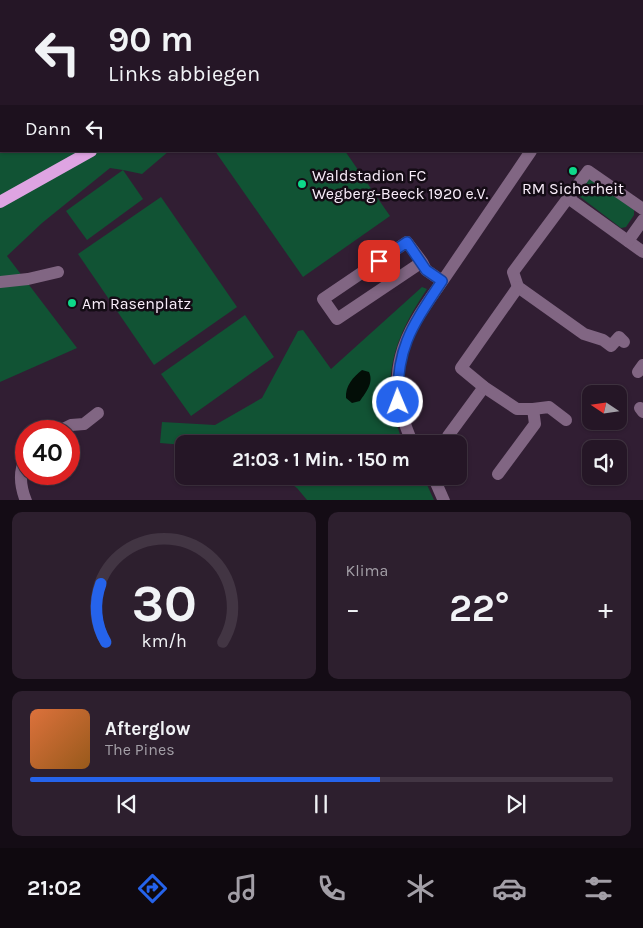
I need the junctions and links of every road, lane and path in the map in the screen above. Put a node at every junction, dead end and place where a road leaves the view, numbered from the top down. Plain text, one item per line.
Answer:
1 (90, 152) edge
2 (531, 152) edge
3 (568, 198) junction
4 (0, 202) edge
5 (643, 209) edge
6 (643, 220) edge
7 (628, 241) junction
8 (643, 252) edge
9 (422, 262) junction
10 (58, 272) dead end
11 (442, 281) junction
12 (0, 282) edge
13 (518, 287) junction
14 (624, 342) dead end
15 (484, 387) junction
16 (534, 408) junction
17 (98, 413) dead end
18 (566, 420) dead end
19 (80, 425) edge
20 (409, 435) edge
21 (449, 435) edge
22 (498, 474) dead end
23 (21, 485) edge
24 (437, 485) edge
25 (26, 500) edge
26 (444, 500) edge

1 - 4 main road
2 - 11 street
3 - 5 street
3 - 7 street
3 - 13 street
6 - 7 street
7 - 8 street
9 - 9 street
9 - 11 street
10 - 12 street
11 - 20 street
13 - 14 street
13 - 15 street
15 - 16 street
15 - 21 street
16 - 18 street
16 - 22 street
17 - 19 street
23 - 25 street
24 - 26 street

